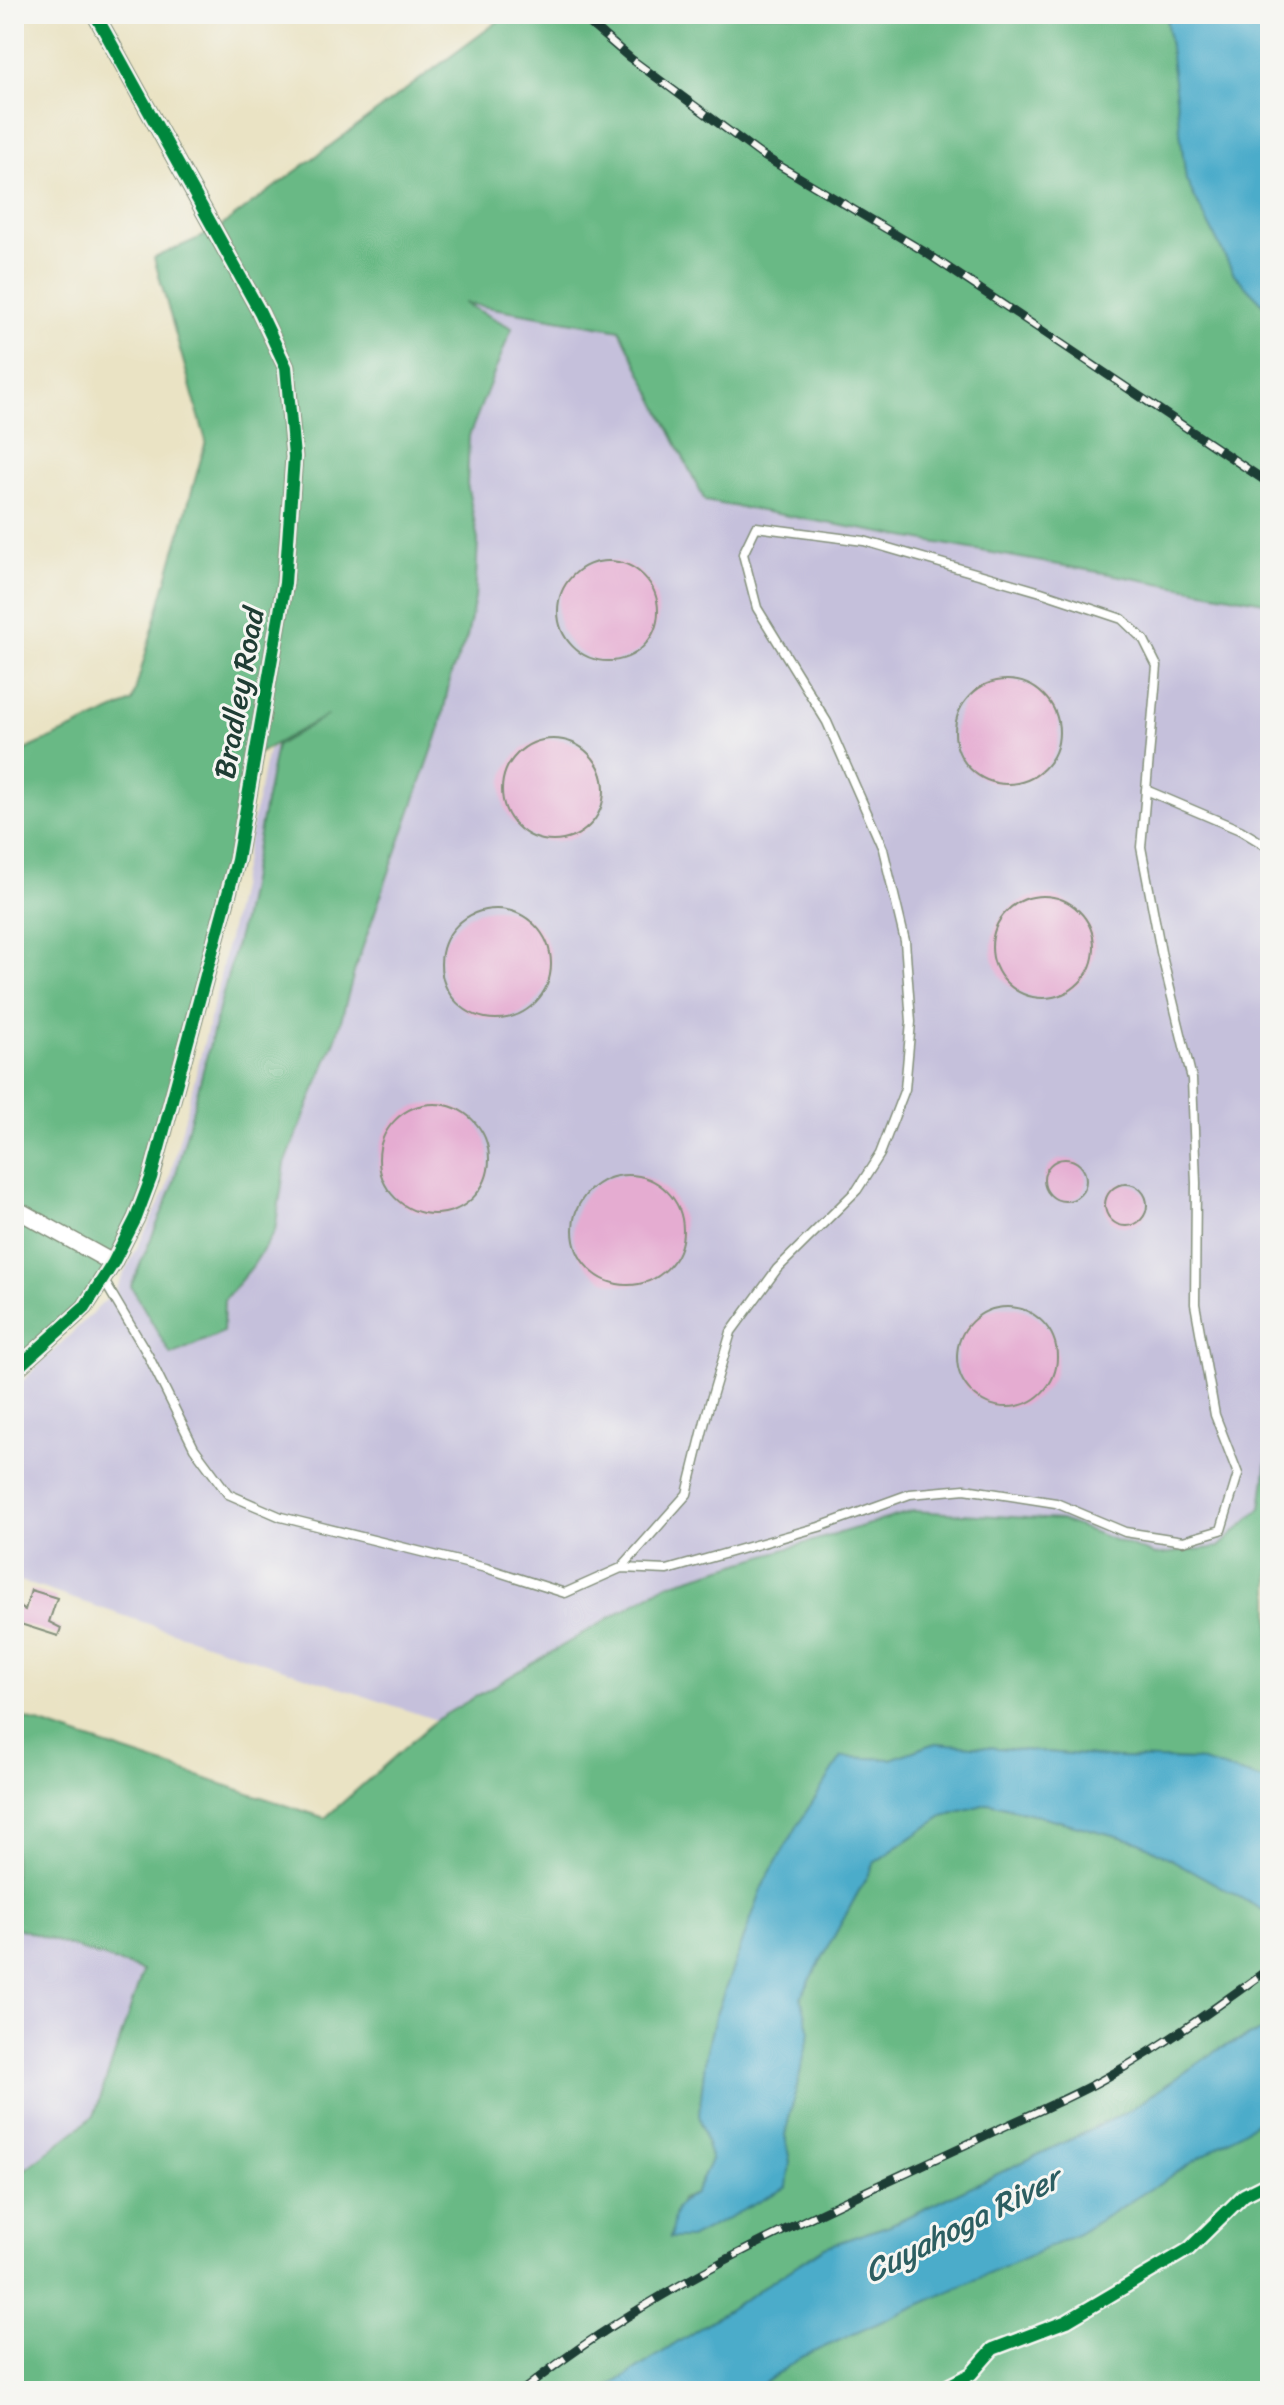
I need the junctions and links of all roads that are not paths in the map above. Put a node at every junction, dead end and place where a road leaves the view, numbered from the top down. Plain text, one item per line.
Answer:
1 (95, 14) edge
2 (1146, 790) junction
3 (1270, 848) edge
4 (14, 1208) edge
5 (113, 1263) junction
6 (102, 1279) junction
7 (14, 1371) edge
8 (621, 1568) junction

1 - 5 street, Bradley Road
2 - 3 lane
2 - 8 lane
2 - 8 lane
4 - 5 street
5 - 6 street, Bradley Road
6 - 7 street, Bradley Road
6 - 8 lane

